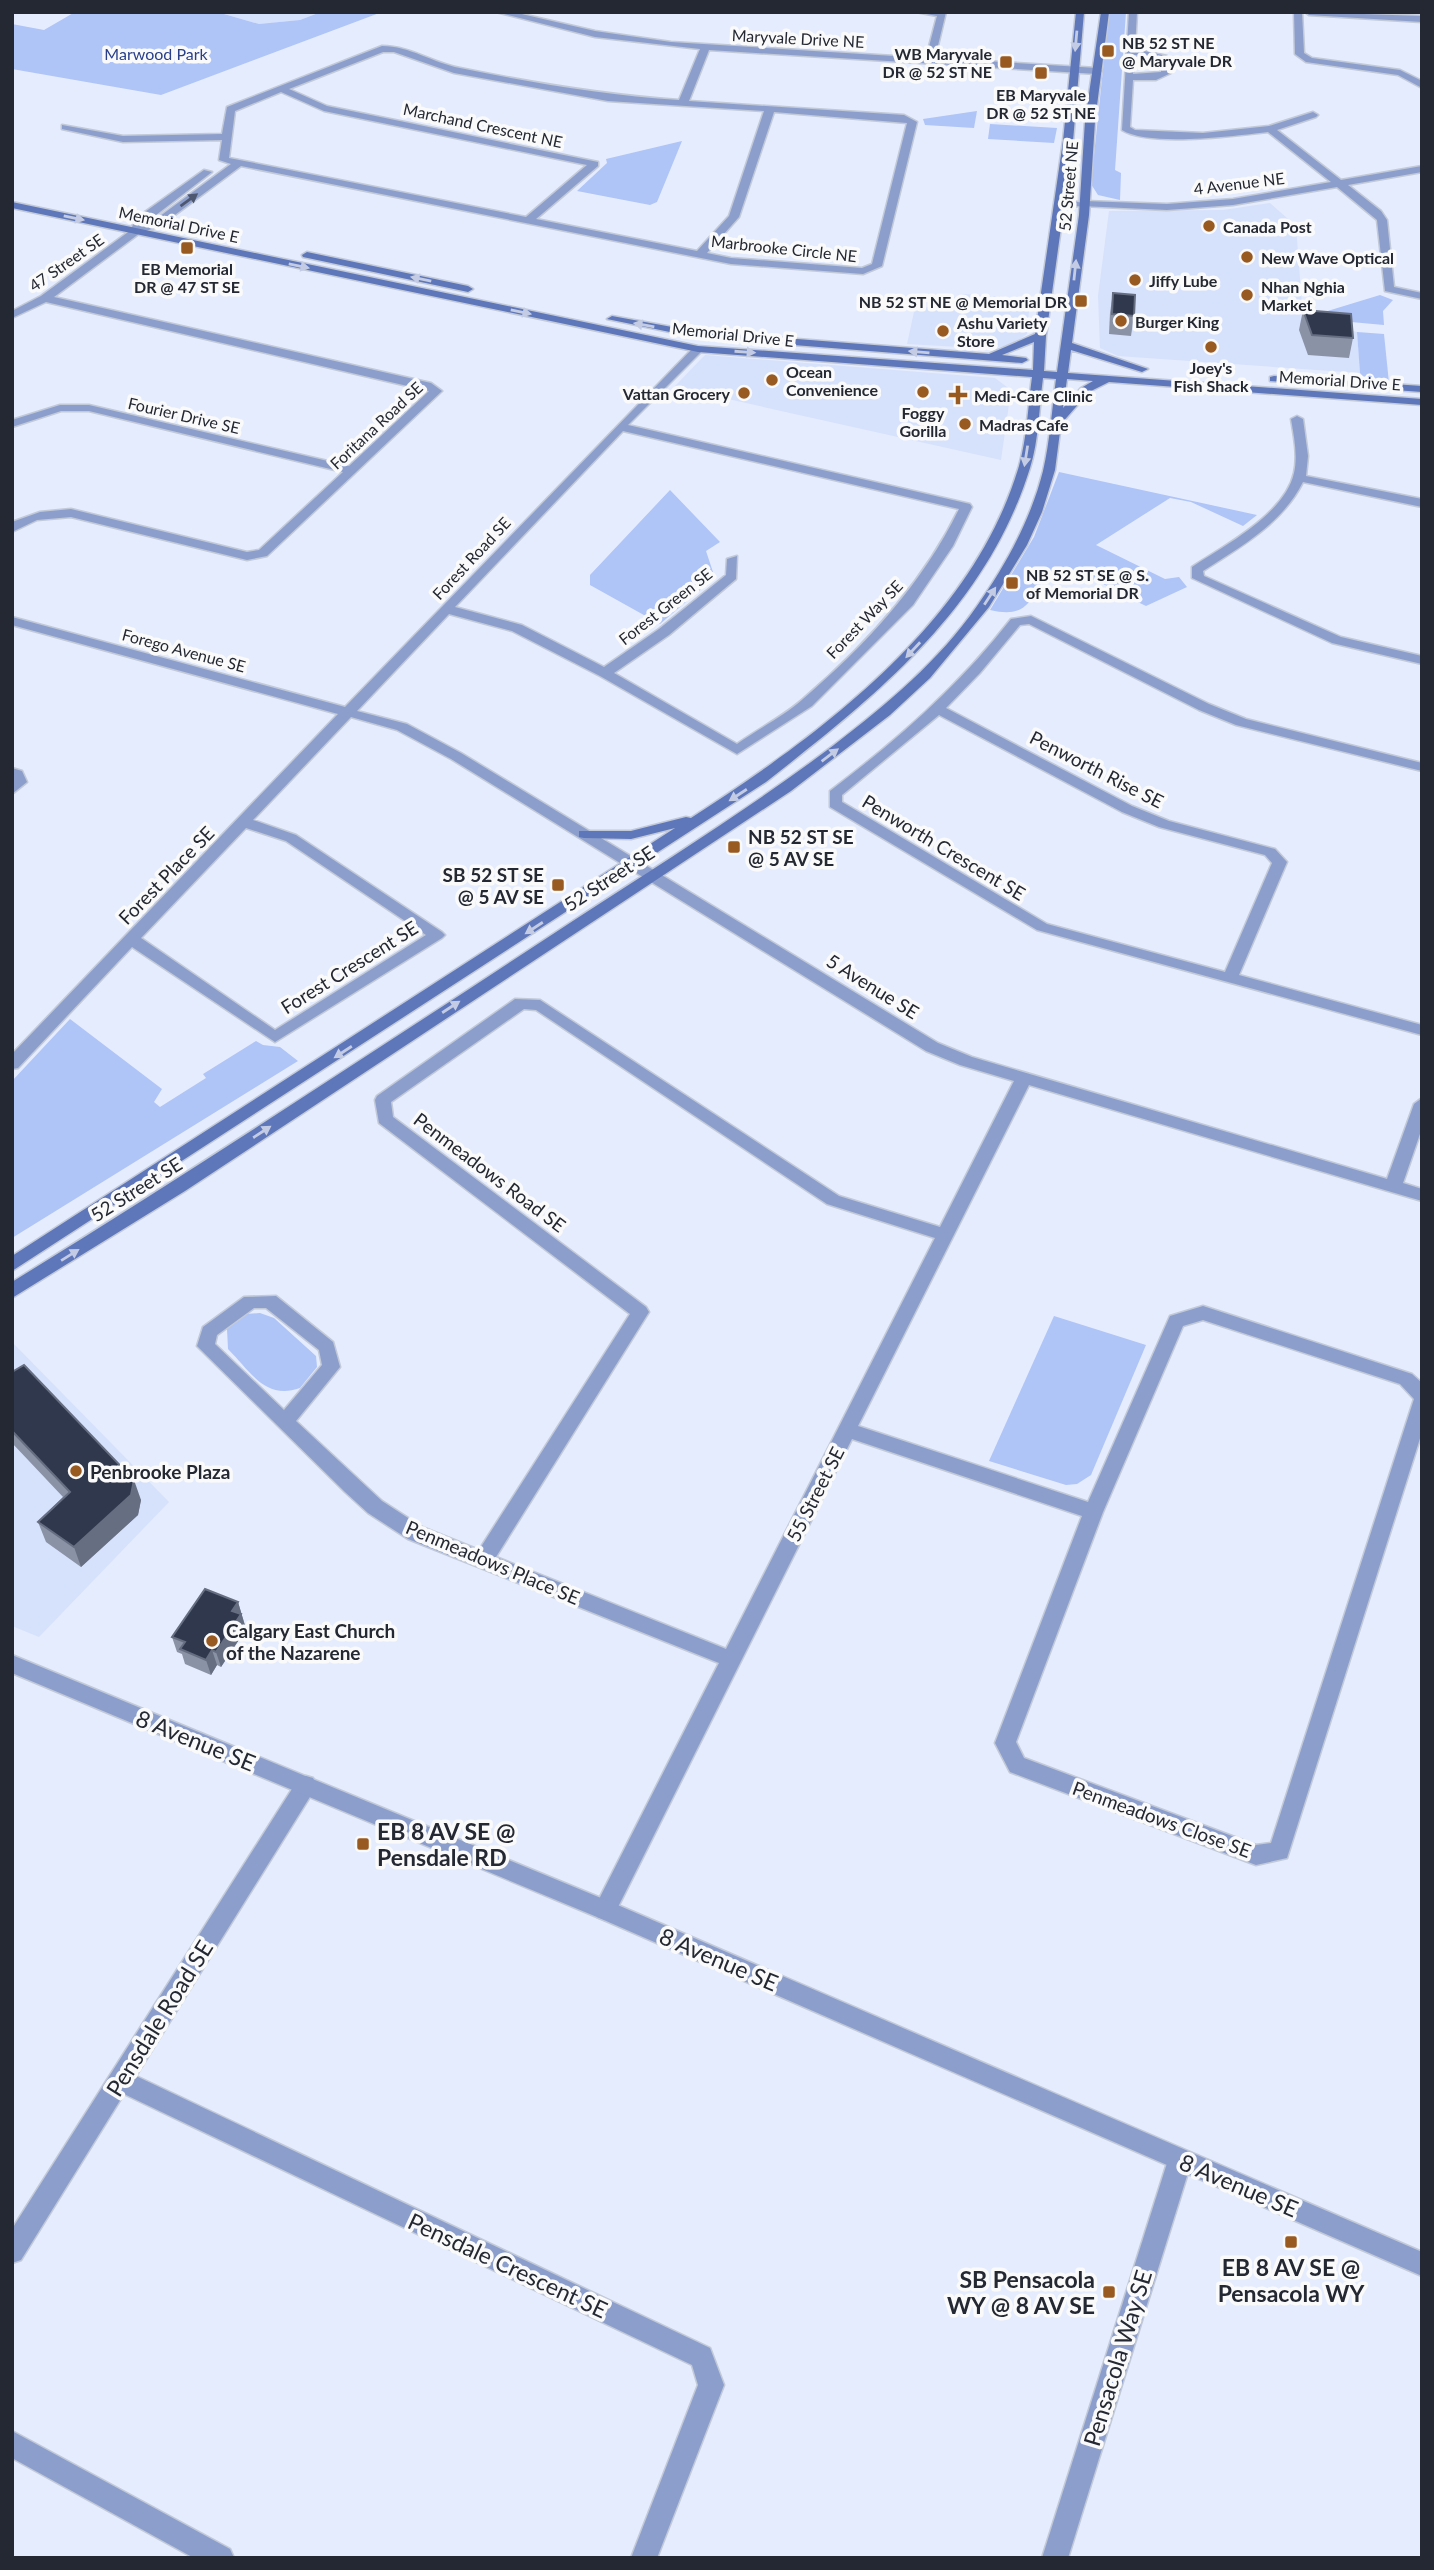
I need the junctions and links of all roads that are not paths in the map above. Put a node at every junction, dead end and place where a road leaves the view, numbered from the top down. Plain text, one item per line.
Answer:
1 (500, 12) edge
2 (920, 12) edge
3 (1080, 12) edge
4 (1105, 12) edge
5 (1133, 12) edge
6 (1298, 12) edge
7 (1309, 12) edge
8 (942, 13) edge
9 (1422, 19) edge
10 (705, 48) junction
11 (1130, 51) junction
12 (930, 61) junction
13 (1073, 70) junction
14 (1097, 71) junction
15 (1128, 77) junction
16 (1422, 85) edge
17 (282, 89) junction
18 (683, 103) junction
19 (770, 109) junction
20 (1313, 115) dead end
21 (65, 127) dead end
22 (1270, 129) junction
23 (225, 137) junction
24 (224, 160) junction
25 (239, 163) junction
26 (1422, 169) edge
27 (1341, 184) junction
28 (12, 194) edge
29 (1059, 202) junction
30 (1085, 204) junction
31 (12, 205) edge
32 (528, 221) junction
33 (156, 224) junction
34 (138, 226) junction
35 (699, 255) junction
36 (1422, 296) edge
37 (45, 298) junction
38 (12, 315) edge
39 (1040, 336) junction
40 (1066, 345) junction
41 (692, 348) junction
42 (987, 356) junction
43 (1039, 367) junction
44 (981, 369) junction
45 (1062, 369) junction
46 (1142, 369) junction
47 (1108, 378) junction
48 (1035, 389) junction
49 (1422, 389) edge
50 (1422, 402) edge
51 (1297, 419) dead end
52 (1058, 421) junction
53 (12, 424) edge
54 (620, 427) junction
55 (349, 471) junction
56 (1299, 478) junction
57 (1422, 503) edge
58 (12, 528) edge
59 (733, 559) dead end
60 (446, 609) junction
61 (12, 621) edge
62 (1422, 660) edge
63 (605, 673) junction
64 (939, 710) junction
65 (347, 712) junction
66 (1422, 767) edge
67 (12, 772) edge
68 (12, 790) edge
69 (706, 815) junction
70 (243, 822) junction
71 (584, 834) junction
72 (632, 864) junction
73 (651, 875) junction
74 (131, 939) junction
75 (1230, 978) junction
76 (1422, 1030) edge
77 (12, 1064) edge
78 (1024, 1078) junction
79 (1422, 1104) edge
80 (1393, 1187) junction
81 (1422, 1195) edge
82 (944, 1235) junction
83 (12, 1265) edge
84 (12, 1291) edge
85 (1422, 1395) edge
86 (1422, 1402) edge
87 (285, 1421) junction
88 (848, 1430) junction
89 (1093, 1512) junction
90 (484, 1559) junction
91 (730, 1659) junction
92 (12, 1664) edge
93 (306, 1785) junction
94 (605, 1910) junction
95 (120, 2080) junction
96 (1180, 2160) junction
97 (12, 2251) edge
98 (1422, 2264) edge
99 (12, 2444) edge
100 (221, 2558) edge
101 (644, 2558) edge
102 (1055, 2558) edge

1 - 10 street, Maryvale Drive NE
2 - 8 street
3 -> 13 main road, 52 Street NE
4 - 14 main road, 52 Street NE
5 - 11 street
6 - 16 street
7 - 9 street
8 - 12 street
10 - 12 street, Maryvale Drive NE
10 - 18 street
11 - 15 street
11 - 15 street
12 - 13 street, Maryvale Drive NE
13 - 14 street, Maryvale Drive NE
13 - 29 main road, 52 Street NE
14 - 30 main road, 52 Street NE
15 - 22 street
17 - 18 street, Marbrooke Circle NE
17 - 23 street, Marbrooke Circle NE
17 - 32 street, Marchand Crescent NE
18 - 19 street, Marbrooke Circle NE
19 - 35 street
19 - 35 street, Marbrooke Circle NE
20 - 22 street
21 - 23 street
22 - 27 street
23 - 24 street, Marbrooke Circle NE
24 - 25 street, Marbrooke Circle NE
24 - 34 street, 47 Street SE
25 - 32 street, Marbrooke Circle NE
33 -> 25 street
26 - 27 street, 4 Avenue NE
27 - 30 street, 4 Avenue NE
27 - 36 street
28 - 34 main road, Memorial Drive E
29 - 30 street, 4 Avenue NE
29 - 39 main road, 52 Street NE
40 -> 30 main road, 52 Street NE
31 -> 34 main road, Memorial Drive E
32 - 35 street, Marbrooke Circle NE
33 - 34 main road, Memorial Drive E
42 -> 33 main road, Memorial Drive E
34 - 37 street, 47 Street SE
34 -> 41 main road, Memorial Drive E
37 - 38 street, 47 Street SE
37 - 55 street, Foritana Road SE
39 - 42 main road
39 - 43 main road, 52 Street NE
40 - 45 main road, 52 Street NE
40 - 46 main road
41 -> 44 main road, Memorial Drive E
41 - 54 street, Forest Road SE
42 - 43 main road, Memorial Drive E
43 - 44 main road, Memorial Drive E
43 - 45 main road, Memorial Drive E
43 - 48 main road, 52 Street SE
44 - 48 main road
45 - 46 main road, Memorial Drive E
45 - 47 main road, Memorial Drive E
45 - 52 main road, 52 Street SE
46 - 49 main road, Memorial Drive E
47 - 50 main road, Memorial Drive E
47 - 52 main road
48 -> 69 main road, 52 Street SE
51 - 56 street
73 -> 52 main road, 52 Street SE
53 - 55 street, Fourier Drive SE
54 - 60 street, Forest Road SE
54 - 63 street, Forest Way SE
55 - 58 street, Foritana Road SE
56 - 57 street
56 - 62 street
59 - 63 street, Forest Green SE
60 - 63 street, Forest Way SE
60 - 65 street, Forest Road SE
61 - 65 street, Forego Avenue SE
64 - 66 street, Penworth Crescent SE
64 - 75 street, Penworth Rise SE
64 - 75 street, Penworth Crescent SE
65 - 70 street, Forest Place SE
65 - 71 street, 5 Avenue SE
67 - 68 street
69 - 71 main road
69 - 72 main road, 52 Street SE
70 - 74 street, Forest Place SE
70 - 74 street, Forest Crescent SE
71 - 72 street, 5 Avenue SE
72 - 73 street, 5 Avenue SE
72 -> 83 main road, 52 Street SE
73 - 78 street, 5 Avenue SE
84 -> 73 main road, 52 Street SE
74 - 77 street, Forest Place SE
75 - 76 street, Penworth Crescent SE
78 - 80 street, 5 Avenue SE
78 - 82 street, 55 Street SE
79 - 80 street
80 - 81 street, 5 Avenue SE
82 - 88 street, 55 Street SE
82 - 90 street, Penmeadows Road SE
85 - 89 street, Penmeadows Close SE
86 - 89 street, Penmeadows Close SE
87 - 87 street, Penmeadows Place SE
87 - 90 street, Penmeadows Place SE
88 - 89 street
88 - 91 street, 55 Street SE
90 - 91 street, Penmeadows Place SE
91 - 94 street, 55 Street SE
92 - 93 street, 8 Avenue SE
93 - 94 street, 8 Avenue SE
93 - 95 street, Pensdale Road SE
94 - 96 street, 8 Avenue SE
95 - 97 street, Pensdale Road SE
95 - 101 street, Pensdale Crescent SE
96 - 98 street, 8 Avenue SE
96 - 102 street, Pensacola Way SE
99 - 100 street

